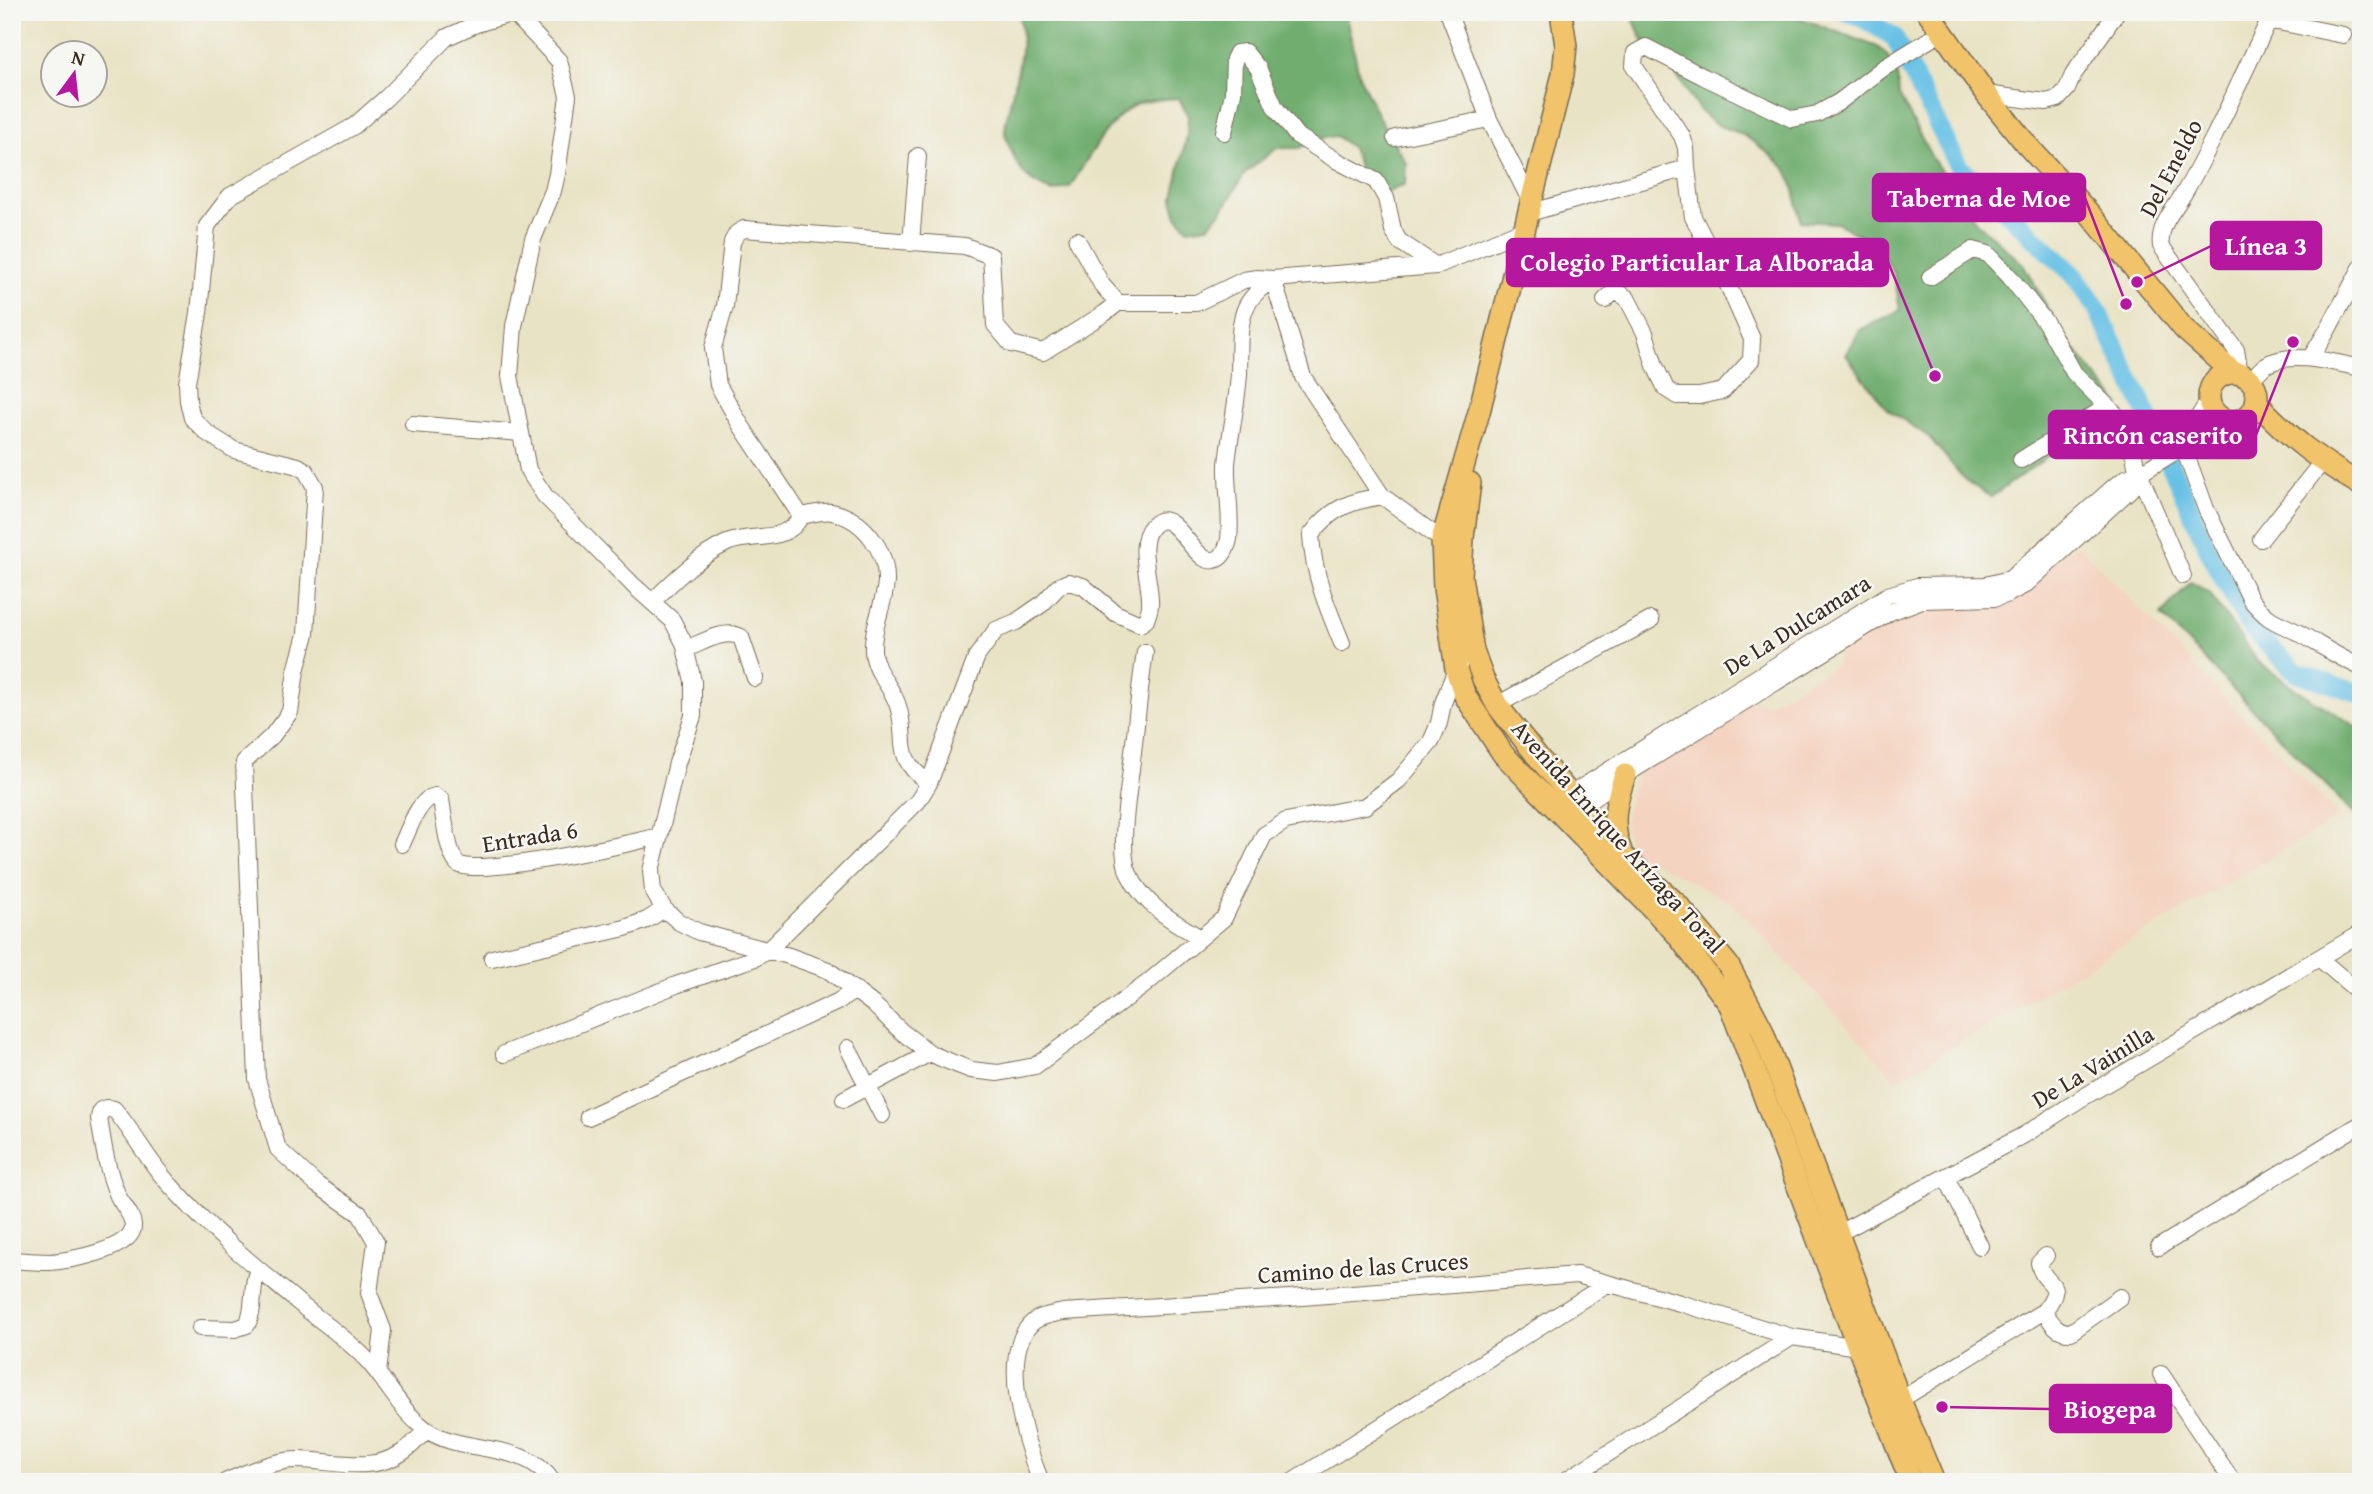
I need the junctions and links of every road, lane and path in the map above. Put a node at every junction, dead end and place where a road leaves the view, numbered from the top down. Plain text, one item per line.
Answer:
1 (513, 12) edge
2 (1448, 12) edge
3 (1561, 12) edge
4 (1928, 12) edge
5 (2117, 12) edge
6 (2271, 16) edge
7 (1942, 32) junction
8 (2343, 35) dead end
9 (1986, 94) junction
10 (1489, 119) junction
11 (1224, 132) dead end
12 (1395, 138) dead end
13 (918, 156) dead end
14 (1686, 168) junction
15 (1529, 216) junction
16 (1077, 240) dead end
17 (911, 243) junction
18 (1436, 266) junction
19 (2361, 268) edge
20 (1930, 277) dead end
21 (1273, 279) junction
22 (1605, 300) dead end
23 (1118, 303) junction
24 (2184, 329) junction
25 (2311, 357) junction
26 (2361, 368) edge
27 (2211, 393) junction
28 (2244, 395) junction
29 (2108, 407) junction
30 (1479, 412) junction
31 (413, 424) dead end
32 (521, 433) junction
33 (2180, 450) junction
34 (2021, 460) dead end
35 (2322, 462) junction
36 (2142, 473) junction
37 (2361, 485) edge
38 (1382, 496) junction
39 (801, 516) junction
40 (2261, 539) dead end
41 (1442, 540) junction
42 (2183, 576) dead end
43 (653, 601) junction
44 (1651, 620) dead end
45 (1342, 643) dead end
46 (685, 649) junction
47 (1473, 651) junction
48 (1144, 652) dead end
49 (2361, 667) edge
50 (1456, 669) junction
51 (755, 678) dead end
52 (1497, 705) junction
53 (1625, 775) junction
54 (929, 783) junction
55 (1568, 806) junction
56 (659, 836) junction
57 (402, 844) dead end
58 (1623, 856) junction
59 (664, 909) junction
60 (2361, 933) edge
61 (1199, 937) junction
62 (766, 951) junction
63 (492, 958) dead end
64 (2320, 959) junction
65 (856, 990) junction
66 (2361, 994) edge
67 (848, 1048) dead end
68 (930, 1053) junction
69 (504, 1054) dead end
70 (869, 1086) junction
71 (844, 1099) dead end
72 (882, 1115) dead end
73 (588, 1117) dead end
74 (2361, 1124) edge
75 (1946, 1177) junction
76 (1839, 1233) junction
77 (1980, 1246) dead end
78 (2159, 1247) dead end
79 (2046, 1256) dead end
80 (12, 1260) edge
81 (258, 1269) junction
82 (1606, 1283) junction
83 (2120, 1297) dead end
84 (2044, 1311) junction
85 (200, 1328) dead end
86 (1793, 1337) junction
87 (1880, 1343) junction
88 (1858, 1347) junction
89 (378, 1373) junction
90 (2161, 1374) dead end
91 (1900, 1400) junction
92 (427, 1430) junction
93 (225, 1482) edge
94 (553, 1482) edge
95 (1041, 1482) edge
96 (1292, 1482) edge
97 (1563, 1482) edge
98 (1911, 1482) edge
99 (1934, 1482) edge
100 (2233, 1482) edge

1 - 32 street
1 - 89 street
2 - 10 street
3 - 15 main road, Avenida Enrique Arízaga Toral
4 - 7 main road
5 - 9 street
6 - 8 street
6 - 28 street, Del Eneldo
7 - 9 main road
7 - 14 street
9 - 24 main road
10 - 12 street
10 - 15 street
11 - 18 street
13 - 17 street
14 - 15 street
14 - 22 street
15 - 18 street
15 - 30 main road, Avenida Enrique Arízaga Toral
16 - 23 street
17 - 23 street
17 - 39 street
18 - 21 street
19 - 25 street
20 - 29 street
21 - 23 street
21 - 38 street
21 - 54 street
24 - 27 main road
24 - 28 main road
25 - 26 street
25 - 28 street, De La Dulcamara
27 - 28 main road
27 - 28 main road
27 - 33 street, De La Dulcamara
28 - 33 street, De La Dulcamara
28 - 35 main road
29 - 34 street
29 - 36 street
30 - 41 main road, Avenida Enrique Arízaga Toral
30 - 47 main road, Avenida Enrique Arízaga Toral
31 - 32 street
32 - 43 street
33 - 36 street, De La Dulcamara
33 - 49 street
35 - 37 main road
35 - 40 street
36 - 42 street
36 - 53 street, De La Dulcamara
36 - 55 street, De La Dulcamara
38 - 41 street
38 - 45 street
39 - 43 street
39 - 54 street
41 - 50 main road, Avenida Enrique Arízaga Toral
43 - 46 street
44 - 52 street
46 - 51 street
46 - 56 street
47 - 50 street
47 - 52 main road, Avenida Enrique Arízaga Toral
48 - 61 street
50 - 55 main road, Avenida Enrique Arízaga Toral
50 - 61 street
52 - 55 main road, Avenida Enrique Arízaga Toral
53 - 55 street, De La Dulcamara
53 - 58 main road
54 - 62 street
55 - 58 main road, Avenida Enrique Arízaga Toral
55 - 88 main road, Avenida Enrique Arízaga Toral
56 - 57 street, Entrada 6
56 - 59 street
58 - 76 main road, Avenida Enrique Arízaga Toral
59 - 62 street
59 - 63 street
60 - 64 street, De La Vainilla
61 - 68 street
62 - 65 street
62 - 69 street
64 - 66 street
64 - 75 street, De La Vainilla
65 - 68 street
65 - 73 street
67 - 70 street
68 - 70 street
70 - 71 street
70 - 72 street
74 - 78 street
75 - 76 street, De La Vainilla
75 - 77 street
76 - 87 main road, Avenida Enrique Arízaga Toral
79 - 84 street
80 - 81 street
81 - 85 street
81 - 89 street
82 - 86 street, Camino de las Cruces
82 - 95 street, Camino de las Cruces
82 - 96 street
83 - 84 street
84 - 91 street
86 - 88 street, Camino de las Cruces
86 - 97 street
87 - 88 street, Camino de las Cruces
87 - 91 main road, Avenida Enrique Arízaga Toral
88 - 98 main road, Avenida Enrique Arízaga Toral
89 - 92 street
90 - 100 street
91 - 99 main road, Avenida Enrique Arízaga Toral
92 - 93 street
92 - 94 street

